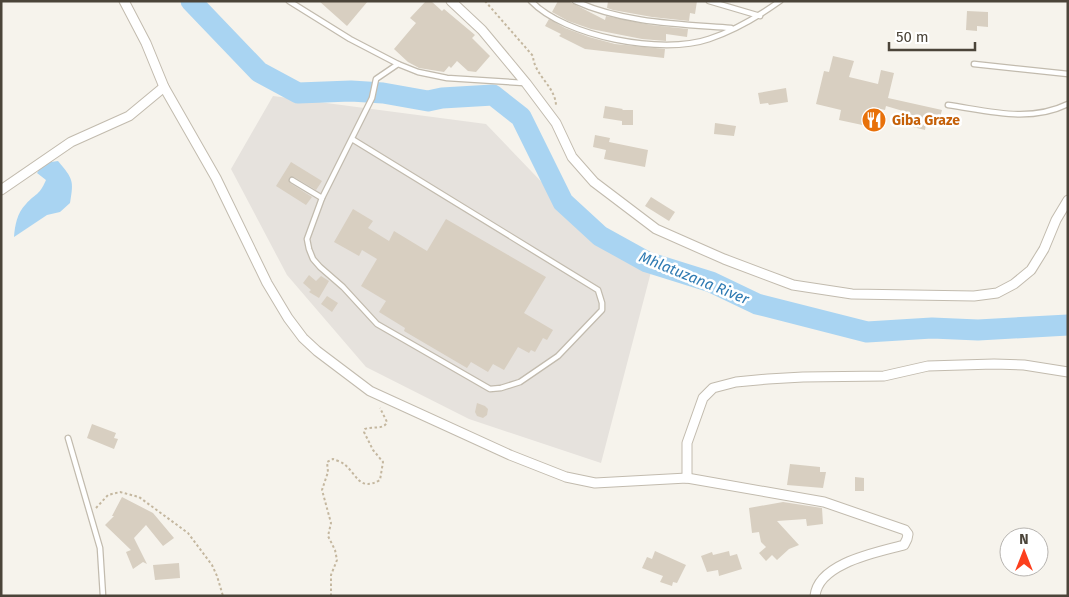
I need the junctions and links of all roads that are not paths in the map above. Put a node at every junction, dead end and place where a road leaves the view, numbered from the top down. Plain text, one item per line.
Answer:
1 (124, 1) edge
2 (288, 1) edge
3 (452, 1) edge
4 (531, 1) edge
5 (575, 1) edge
6 (709, 1) edge
7 (780, 1) edge
8 (760, 16) junction
9 (734, 28) junction
10 (398, 64) junction
11 (974, 64) dead end
12 (1068, 74) edge
13 (526, 83) junction
14 (164, 87) junction
15 (1068, 104) edge
16 (948, 105) dead end
17 (352, 139) junction
18 (292, 180) dead end
19 (1, 190) edge
20 (322, 198) junction
21 (1068, 200) edge
22 (1068, 372) edge
23 (68, 438) dead end
24 (688, 478) junction
25 (103, 596) edge
26 (815, 596) edge

1 - 14 street
2 - 10 lane
3 - 13 street
4 - 9 lane
5 - 9 lane
6 - 8 lane
7 - 8 lane
8 - 9 lane
10 - 13 lane
10 - 17 lane
11 - 12 lane
13 - 21 street
14 - 19 street
14 - 24 street
15 - 16 lane
17 - 20 lane
17 - 20 lane
18 - 20 lane
22 - 24 street
23 - 25 lane
24 - 26 street

